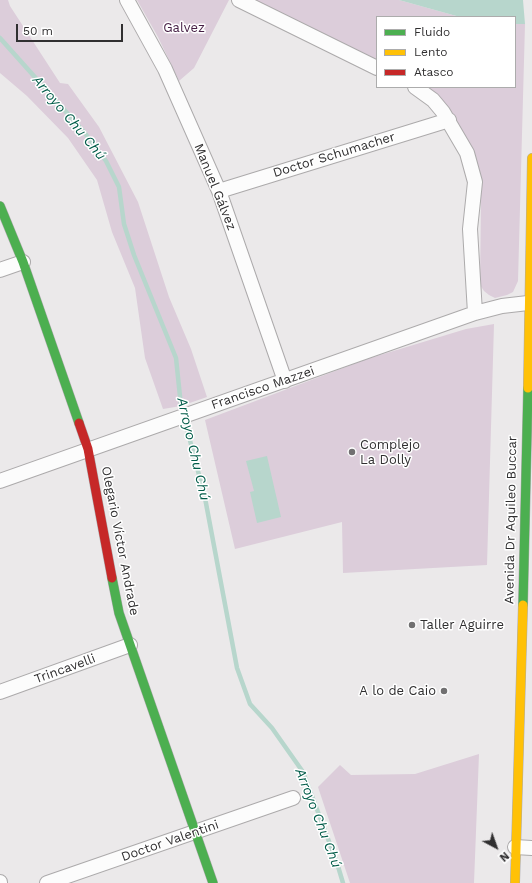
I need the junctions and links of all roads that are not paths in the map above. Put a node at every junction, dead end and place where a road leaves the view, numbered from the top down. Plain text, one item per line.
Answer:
1 (127, 0) edge
2 (239, 0) edge
3 (376, 68) edge
4 (416, 88) edge
5 (448, 120) junction
6 (532, 158) edge
7 (219, 191) junction
8 (0, 206) edge
9 (23, 262) junction
10 (0, 270) edge
11 (528, 303) junction
12 (475, 313) junction
13 (285, 381) junction
14 (529, 403) edge
15 (88, 449) junction
16 (0, 480) edge
17 (527, 626) edge
18 (130, 645) junction
19 (0, 692) edge
20 (293, 798) dead end
21 (195, 832) junction
22 (515, 847) junction
23 (532, 848) edge
24 (48, 883) edge
25 (213, 883) edge
26 (515, 883) edge

1 - 7 street, Manuel Gálvez
2 - 3 street
4 - 5 street
5 - 7 street, Doctor Schumacher
5 - 12 street
6 - 11 main road, Avenida Dr Aquileo Buccar
7 - 13 street, Manuel Gálvez
8 - 9 main road, Olegario Víctor Andrade
9 - 10 street
9 - 15 main road, Olegario Víctor Andrade
11 - 12 street, Francisco Mazzei
11 - 14 main road, Avenida Dr Aquileo Buccar
12 - 13 street, Francisco Mazzei
13 - 15 street, Francisco Mazzei
14 - 17 main road, Avenida Dr Aquileo Buccar
15 - 16 street, Francisco Mazzei
15 - 18 main road, Olegario Víctor Andrade
17 - 22 main road, Avenida Dr Aquileo Buccar
18 - 19 street, Trincavelli
18 - 21 main road, Olegario Víctor Andrade
20 - 21 street, Doctor Valentini
21 - 24 street, Doctor Valentini
21 - 25 main road, Olegario Víctor Andrade
22 - 23 street
22 - 26 main road, Avenida Dr Aquileo Buccar

